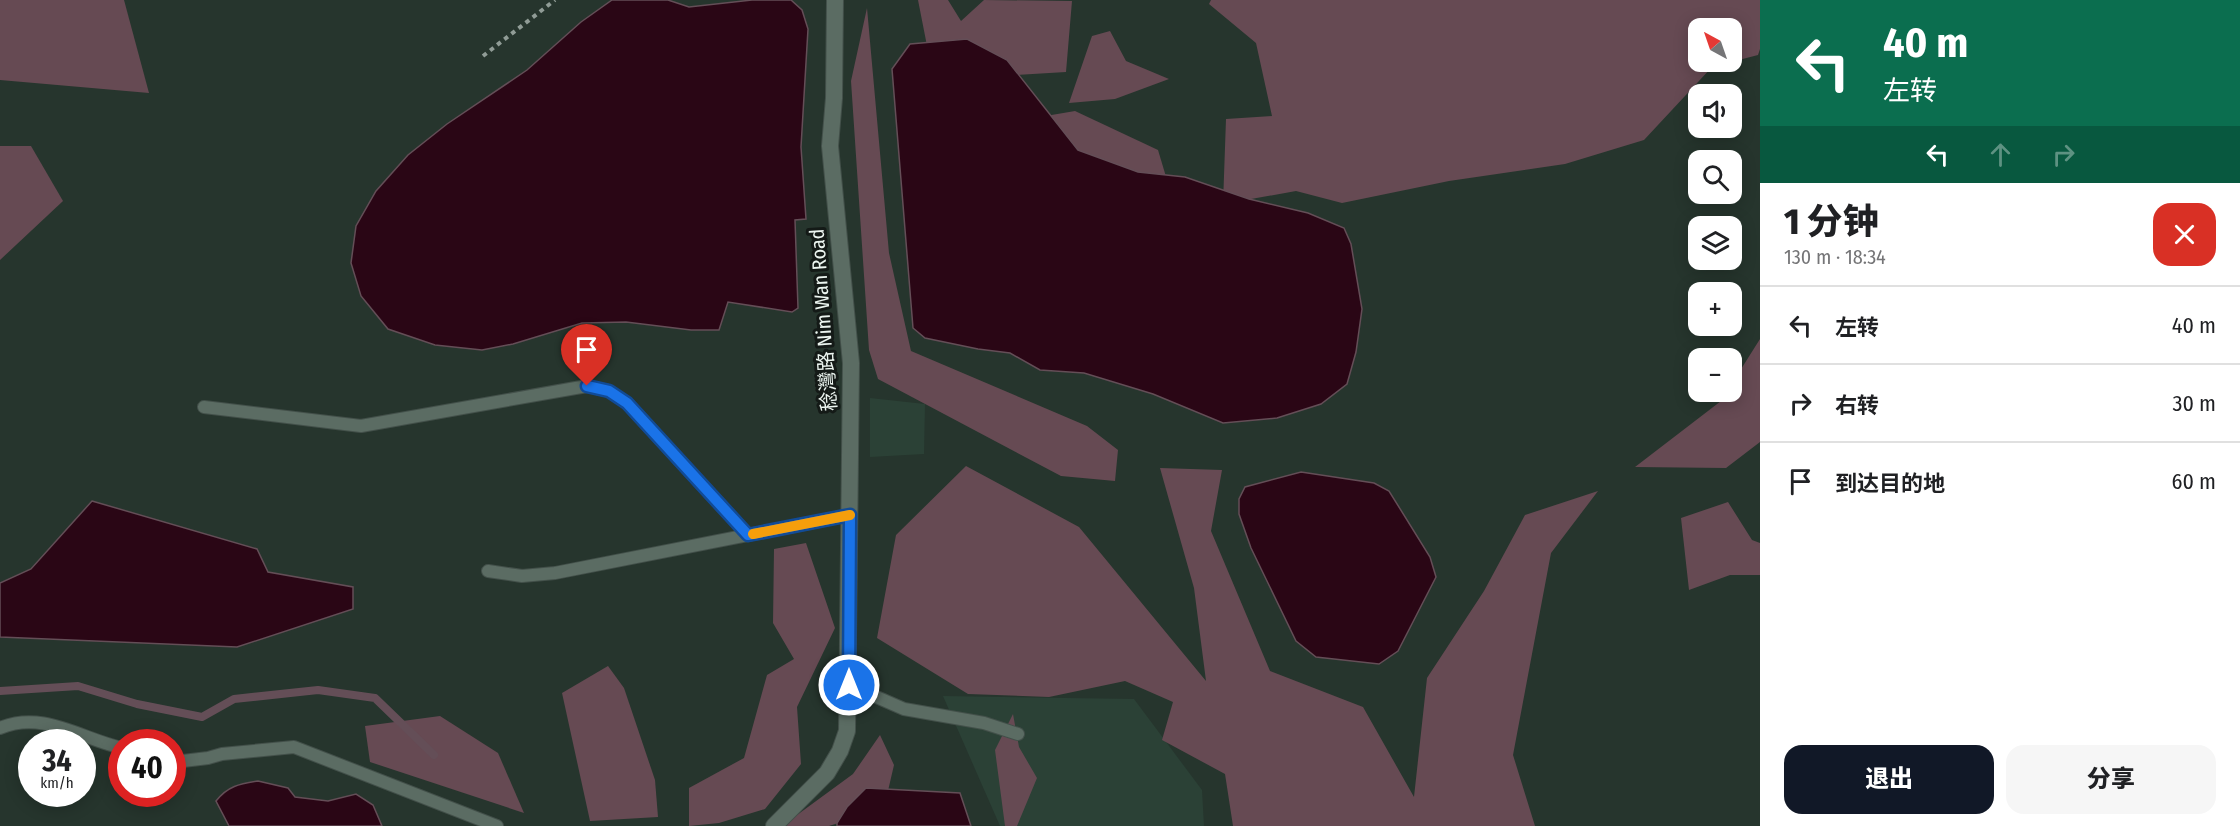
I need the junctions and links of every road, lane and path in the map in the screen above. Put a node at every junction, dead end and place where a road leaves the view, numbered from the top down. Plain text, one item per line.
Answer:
1 (555, 0) edge
2 (835, 0) edge
3 (483, 56) dead end
4 (204, 407) dead end
5 (850, 515) junction
6 (748, 535) junction
7 (488, 572) dead end
8 (849, 685) junction
9 (0, 728) edge
10 (1018, 734) dead end
11 (108, 744) edge
12 (186, 761) edge
13 (497, 826) edge
14 (774, 826) edge

1 - 3 path
2 - 5 street, 稔灣路 Nim Wan Road
4 - 6 lane
5 - 6 lane
5 - 8 street, 稔灣路 Nim Wan Road
6 - 7 lane
8 - 10 lane
8 - 14 street, 稔灣路 Nim Wan Road
9 - 11 lane
12 - 13 lane

